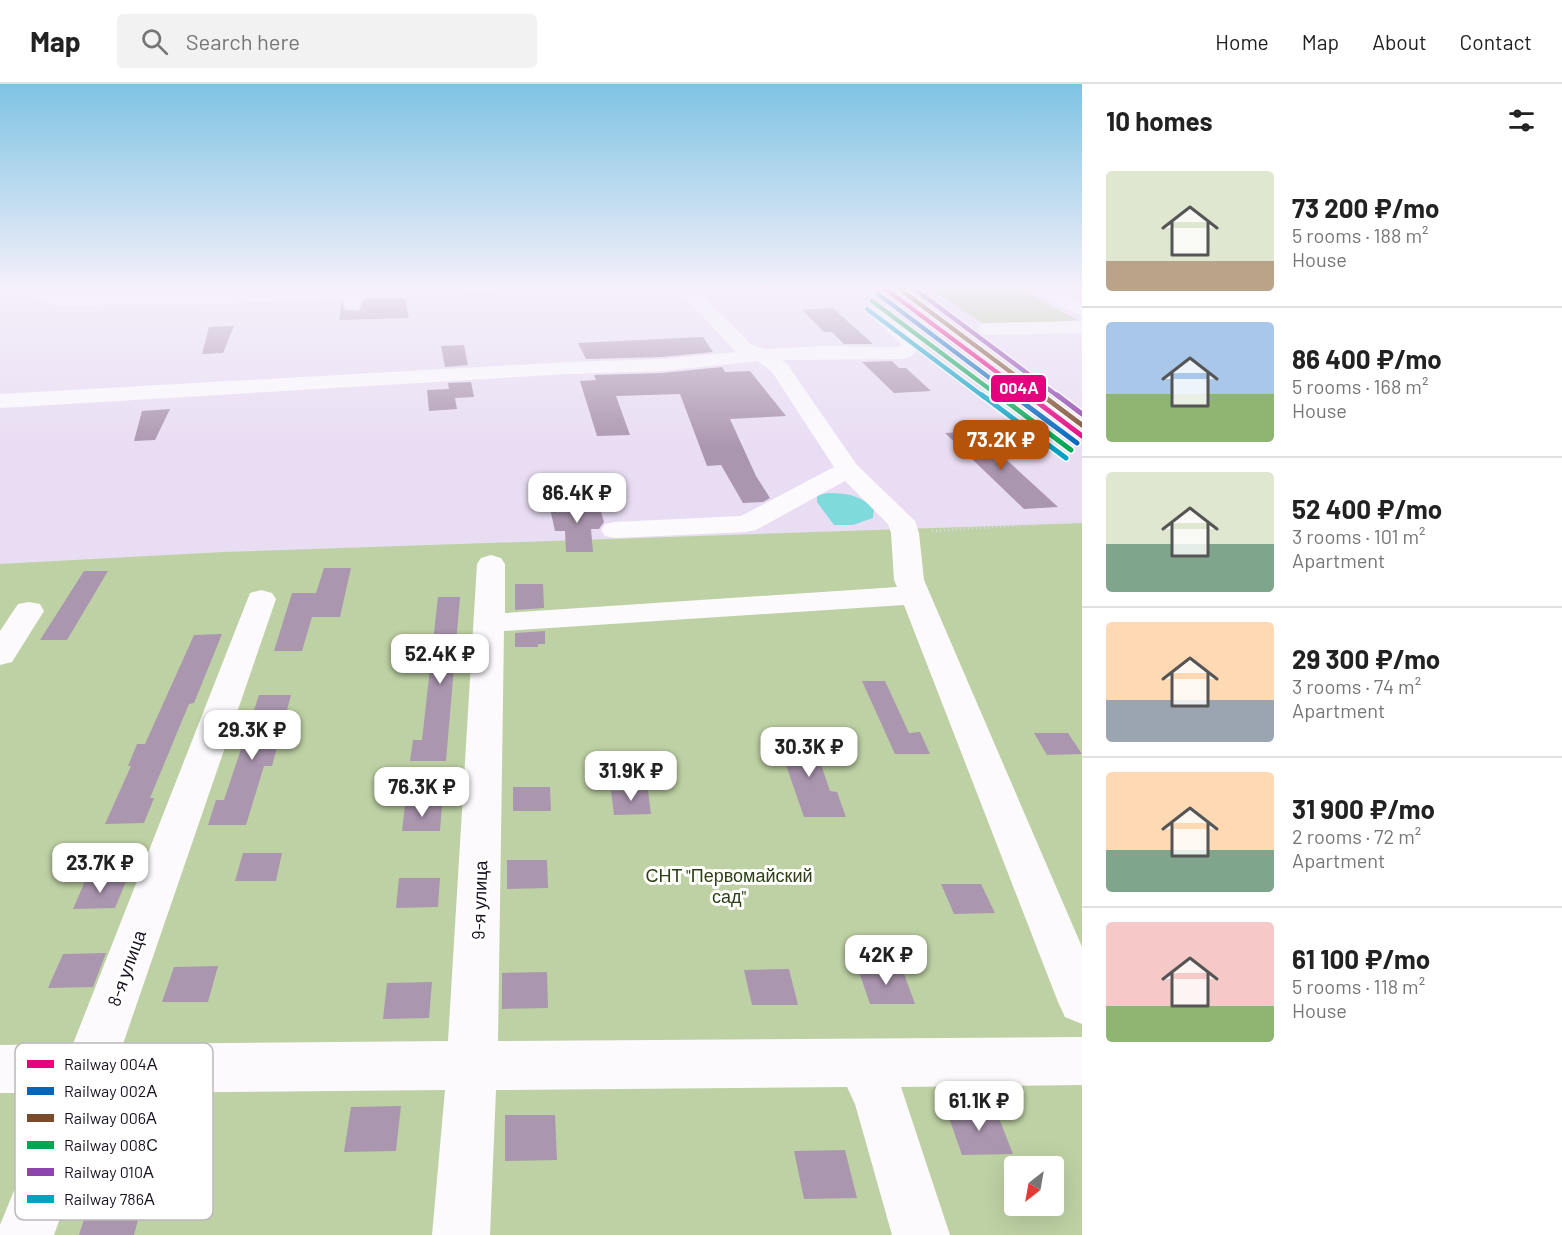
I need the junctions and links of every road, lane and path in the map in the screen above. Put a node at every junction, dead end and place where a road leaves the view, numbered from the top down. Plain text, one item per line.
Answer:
1 (737, 341) edge
2 (909, 341) edge
3 (988, 341) edge
4 (762, 356) junction
5 (0, 401) edge
6 (1082, 419) edge
7 (848, 470) junction
8 (1082, 520) edge
9 (615, 530) dead end
10 (904, 533) junction
11 (491, 564) dead end
12 (902, 596) dead end
13 (261, 599) dead end
14 (29, 611) dead end
15 (489, 622) junction
16 (0, 655) edge
17 (1082, 1002) edge
18 (98, 1043) edge
19 (1082, 1062) edge
20 (862, 1063) junction
21 (472, 1066) junction
22 (213, 1067) edge
23 (0, 1069) edge
24 (15, 1069) edge
25 (31, 1220) edge
26 (25, 1235) edge
27 (461, 1235) edge
28 (921, 1235) edge

1 - 4 street
2 - 4 street
3 - 6 path
4 - 5 street
4 - 7 street
7 - 9 street
7 - 10 street
8 - 10 path
10 - 17 street
11 - 15 street, 9-я улица
12 - 15 street
13 - 18 street, 8-я улица
14 - 16 street
15 - 21 street, 9-я улица
19 - 20 street
20 - 21 street
20 - 28 street
21 - 22 street
21 - 27 street, 9-я улица
23 - 24 street
25 - 26 street, 8-я улица

